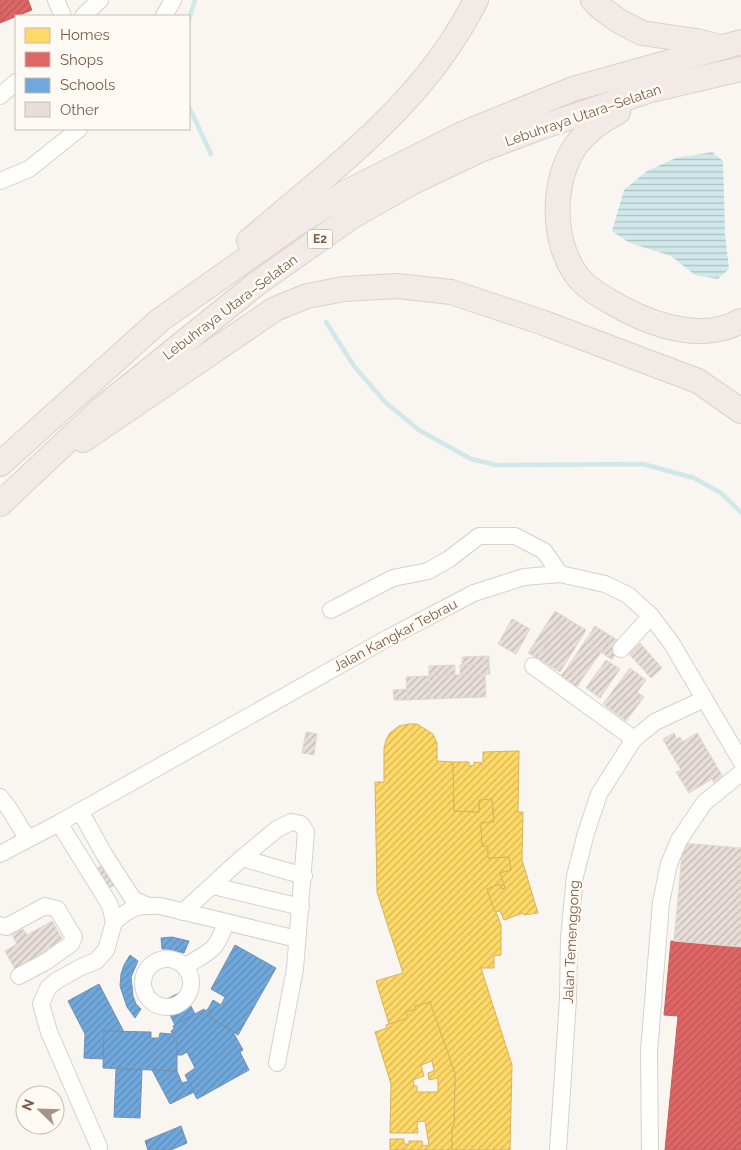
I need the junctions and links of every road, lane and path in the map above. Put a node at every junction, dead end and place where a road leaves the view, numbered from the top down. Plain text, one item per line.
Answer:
1 (56, 0) edge
2 (100, 0) edge
3 (173, 0) edge
4 (476, 0) edge
5 (593, 0) edge
6 (63, 15) edge
7 (84, 15) edge
8 (165, 15) edge
9 (732, 45) edge
10 (741, 69) edge
11 (15, 83) edge
12 (651, 90) junction
13 (0, 96) edge
14 (78, 130) edge
15 (0, 181) edge
16 (160, 320) junction
17 (741, 321) edge
18 (741, 411) edge
19 (0, 464) edge
20 (37, 469) junction
21 (0, 504) edge
22 (560, 574) junction
23 (331, 610) dead end
24 (650, 616) junction
25 (621, 649) dead end
26 (533, 666) dead end
27 (704, 699) junction
28 (634, 739) junction
29 (741, 761) edge
30 (741, 773) edge
31 (0, 797) edge
32 (80, 811) junction
33 (59, 823) junction
34 (27, 838) junction
35 (101, 847) junction
36 (0, 854) edge
37 (242, 858) junction
38 (82, 860) junction
39 (304, 876) junction
40 (213, 886) junction
41 (146, 905) junction
42 (301, 907) junction
43 (183, 912) junction
44 (114, 922) junction
45 (226, 922) junction
46 (0, 925) edge
47 (297, 939) junction
48 (186, 966) dead end
49 (19, 976) dead end
50 (277, 1063) dead end
51 (99, 1147) dead end
52 (558, 1150) edge
53 (650, 1150) edge

1 - 6 street
2 - 7 street
3 - 8 street
4 - 16 highway
5 - 9 highway
9 - 16 highway, Lebuhraya Utara–Selatan / E2
10 - 12 highway, Lebuhraya Utara–Selatan / E2
11 - 13 street
12 - 17 highway
12 - 20 highway, Lebuhraya Utara–Selatan / E2
14 - 15 street
16 - 19 highway, Lebuhraya Utara–Selatan / E2
18 - 20 highway
20 - 21 highway, Lebuhraya Utara–Selatan / E2
22 - 23 street
22 - 24 street, Jalan Kangkar Tebrau
22 - 32 street, Jalan Kangkar Tebrau
24 - 25 street
24 - 27 street, Jalan Kangkar Tebrau
26 - 28 street
27 - 28 street, Jalan Temenggong
27 - 29 street, Jalan Kangkar Tebrau
28 - 52 street, Jalan Temenggong
30 - 53 street
31 - 34 street
32 - 33 street, Jalan Kangkar Tebrau
32 - 35 street
33 - 34 street, Jalan Kangkar Tebrau
33 - 38 street
34 - 36 street, Jalan Kangkar Tebrau
35 - 38 street
35 - 41 street
37 - 39 street
37 - 39 street
37 - 40 street
38 - 44 street
39 - 42 street
40 - 42 street
40 - 43 street
41 - 43 street
41 - 44 street
42 - 47 street
43 - 45 street
44 - 51 street
45 - 47 street
45 - 48 street
46 - 49 street
47 - 50 street

